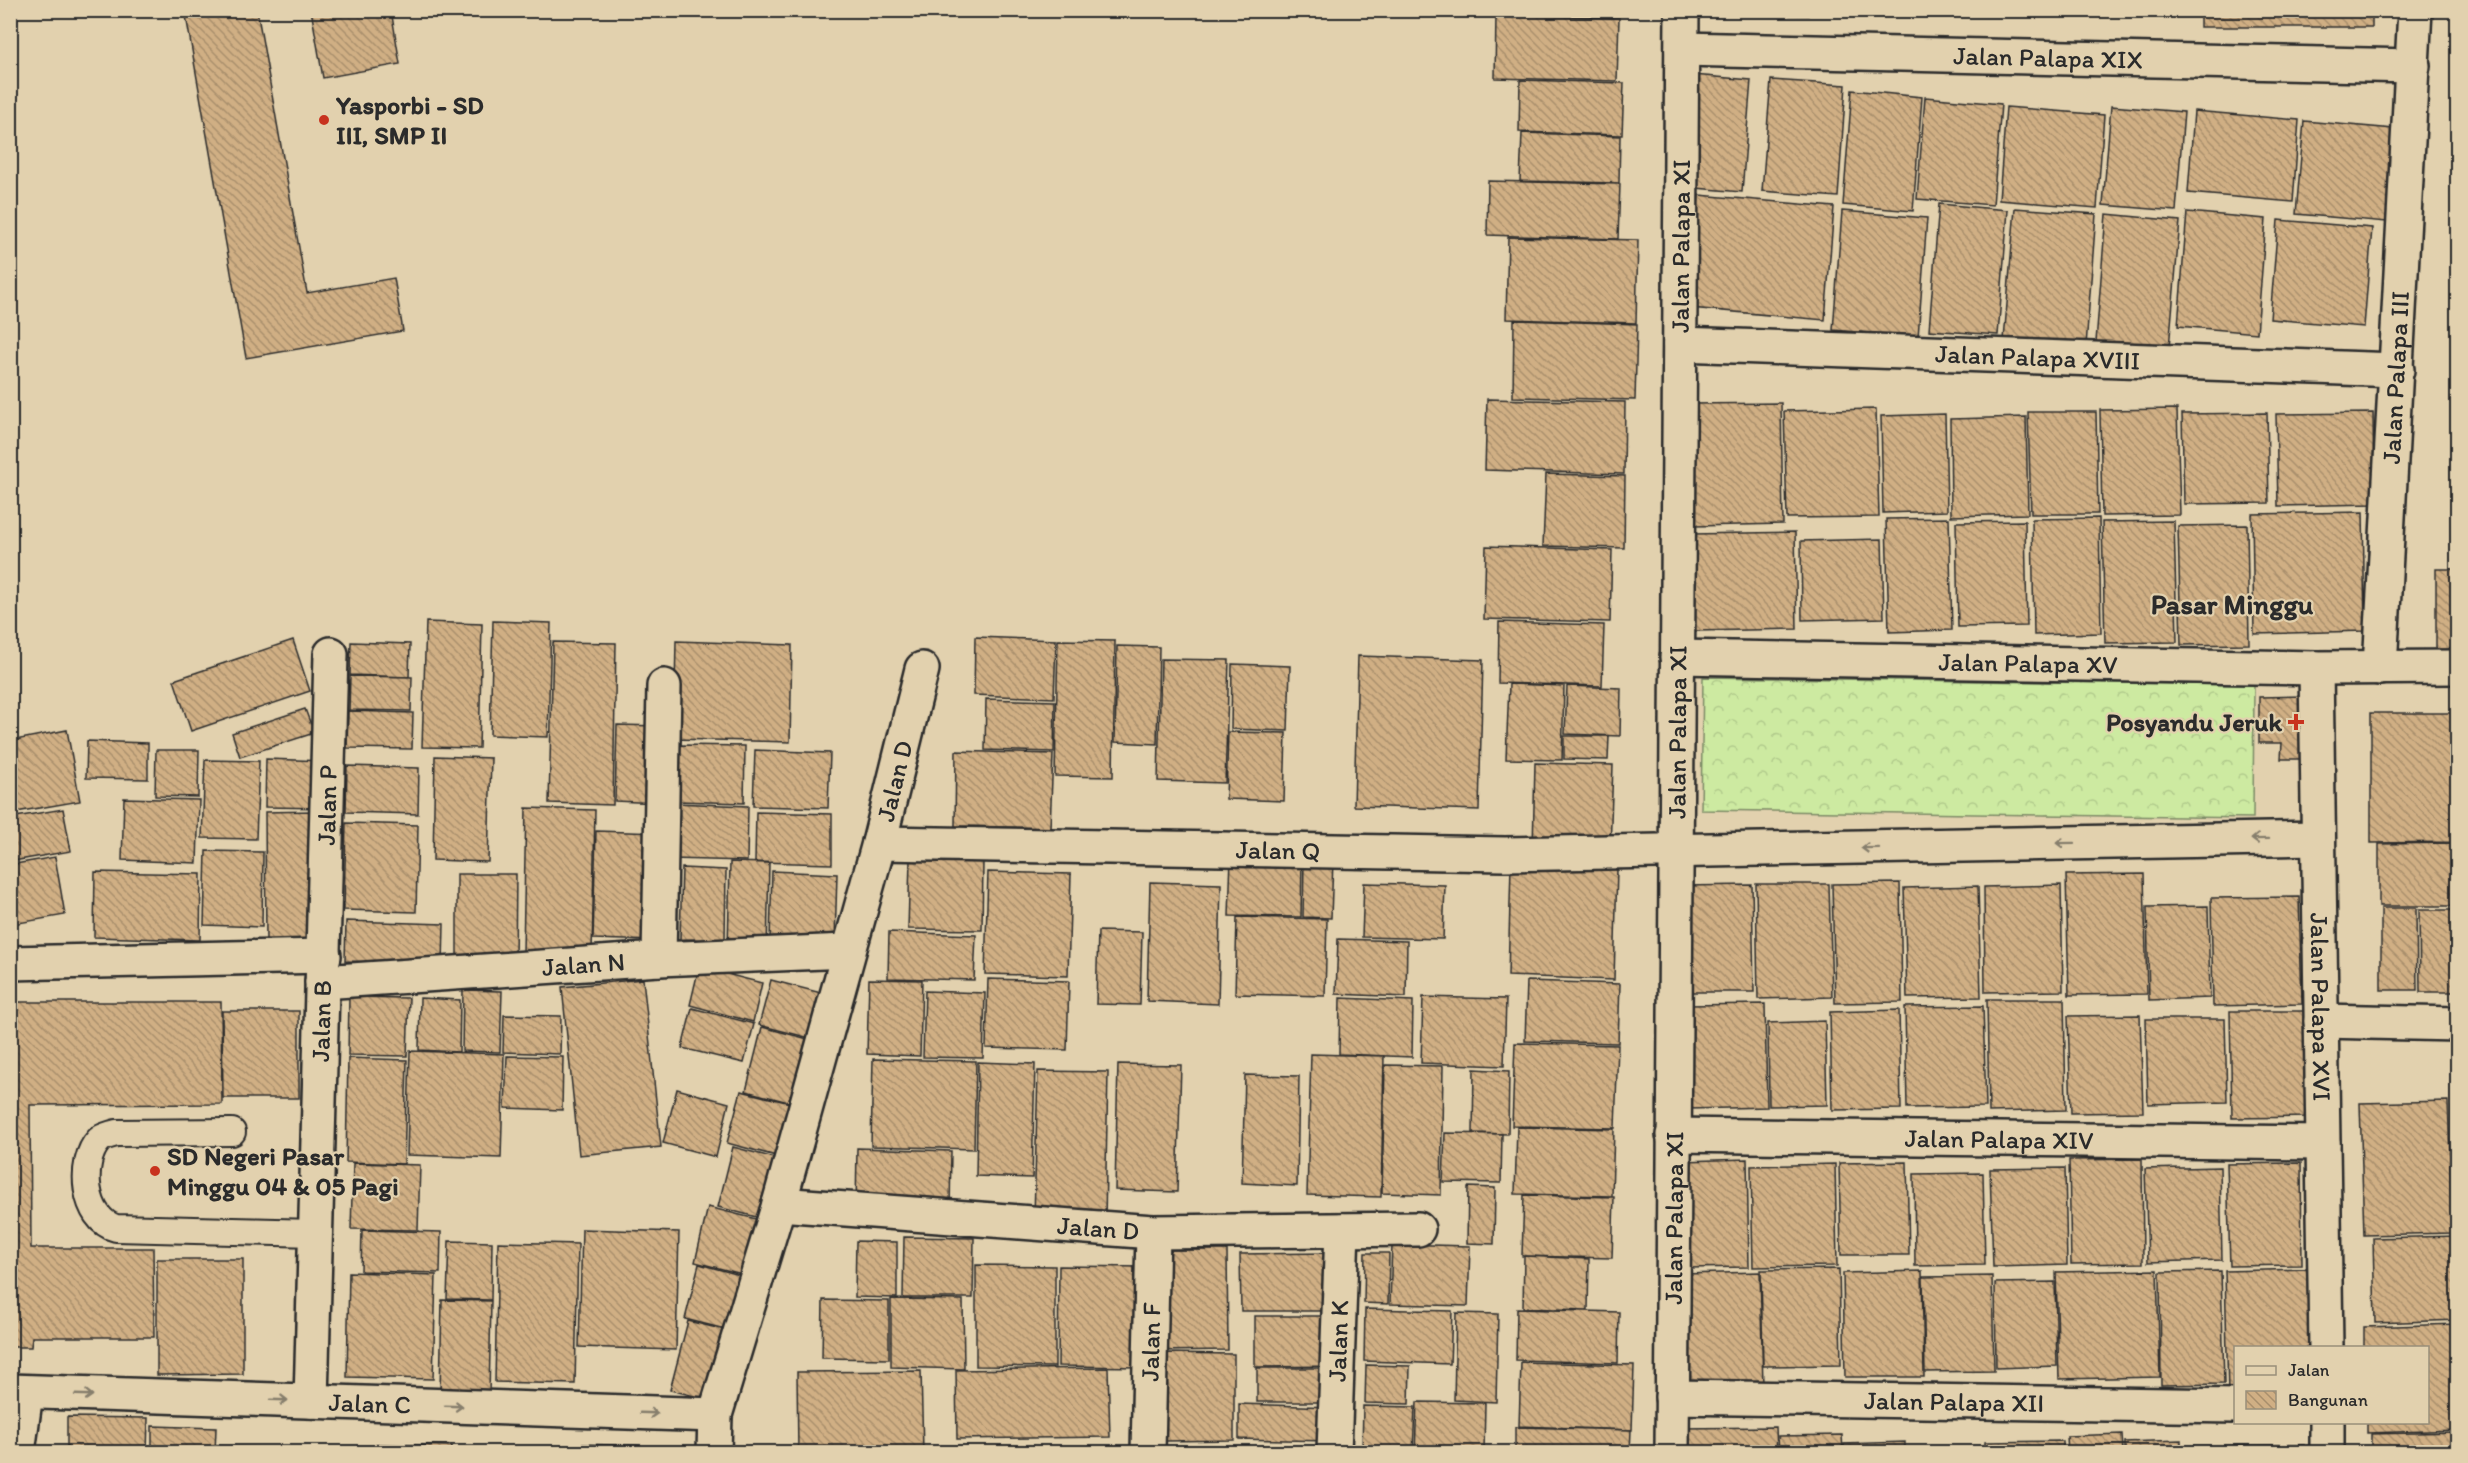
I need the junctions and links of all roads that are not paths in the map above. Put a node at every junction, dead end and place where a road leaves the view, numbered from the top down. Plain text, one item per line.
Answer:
1 (1682, 10) edge
2 (2415, 10) edge
3 (1682, 49) junction
4 (2413, 66) junction
5 (1680, 344) junction
6 (2397, 370) junction
7 (331, 654) dead end
8 (1677, 657) junction
9 (2457, 667) edge
10 (2316, 668) junction
11 (2380, 668) junction
12 (922, 669) dead end
13 (664, 686) dead end
14 (2318, 838) junction
15 (879, 843) junction
16 (1676, 851) junction
17 (847, 951) junction
18 (659, 958) junction
19 (10, 963) edge
20 (323, 969) junction
21 (2321, 1021) junction
22 (2457, 1024) edge
23 (232, 1132) dead end
24 (1673, 1135) junction
25 (2323, 1143) junction
26 (779, 1204) junction
27 (1418, 1229) dead end
28 (1342, 1230) junction
29 (1153, 1232) junction
30 (315, 1233) junction
31 (2326, 1346) edge
32 (18, 1392) edge
33 (1672, 1397) junction
34 (311, 1401) junction
35 (2234, 1406) edge
36 (715, 1415) junction
37 (2327, 1424) edge
38 (18, 1452) edge
39 (714, 1452) edge
40 (1148, 1452) edge
41 (1334, 1452) edge
42 (1672, 1452) edge
43 (2327, 1452) edge

1 - 3 street, Jalan Palapa XI
2 - 4 street, Jalan Palapa III
3 - 4 street, Jalan Palapa XIX
3 - 5 street, Jalan Palapa XI
4 - 6 street, Jalan Palapa III
5 - 6 street, Jalan Palapa XVIII
5 - 8 street, Jalan Palapa XI
6 - 11 street, Jalan Palapa III
7 - 20 street, Jalan P
8 - 10 street, Jalan Palapa XV
8 - 16 street, Jalan Palapa XI
9 - 11 street
10 - 11 street, Jalan Palapa XV
10 - 14 street, Jalan Palapa XVI
12 - 15 street, Jalan D
13 - 18 street
14 -> 16 street
14 - 21 street, Jalan Palapa XVI
15 - 16 street, Jalan Q
15 - 17 street, Jalan D
16 - 24 street, Jalan Palapa XI
17 - 18 street, Jalan N
17 - 26 street, Jalan D
18 - 20 street, Jalan N
19 - 20 street, Jalan B
20 - 30 street, Jalan B
21 - 22 street
21 - 25 street, Jalan Palapa XVI
23 - 30 lane
24 - 25 street, Jalan Palapa XIV
24 - 33 street, Jalan Palapa XI
25 - 31 street, Jalan Palapa XVI
26 - 29 street, Jalan D
26 - 36 street, Jalan D
27 - 28 street, Jalan D
28 - 29 street, Jalan D
28 - 41 street, Jalan K
29 - 40 street, Jalan F
30 - 34 street, Jalan B
32 -> 34 street, Jalan C
32 - 38 street
33 - 35 street, Jalan Palapa XII
33 - 42 street, Jalan Palapa XI
34 -> 36 street, Jalan C
36 - 39 street, Jalan D
37 - 43 street

